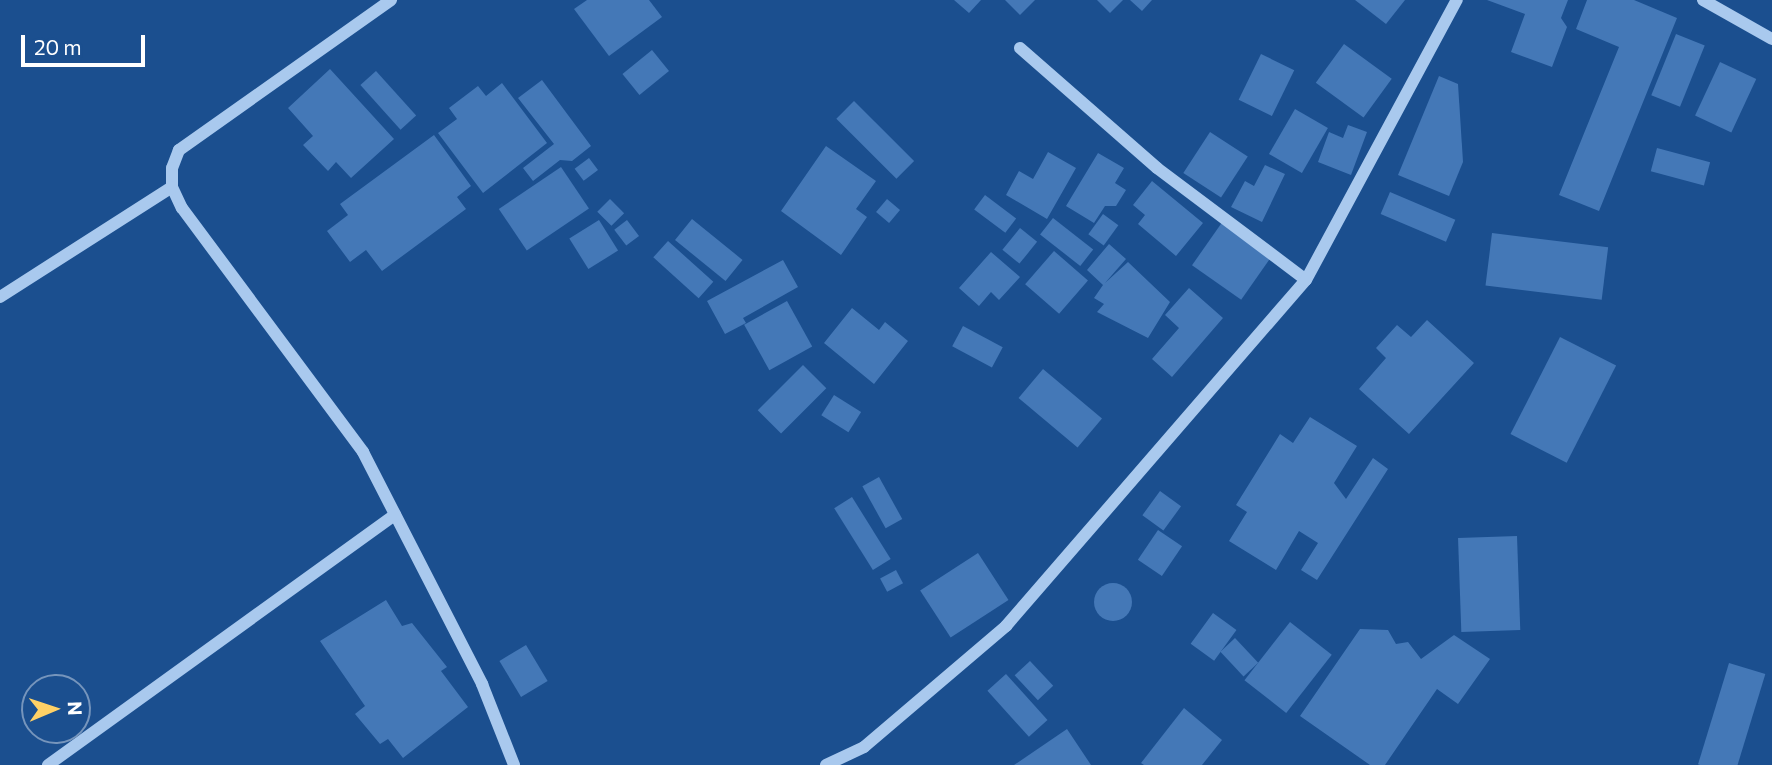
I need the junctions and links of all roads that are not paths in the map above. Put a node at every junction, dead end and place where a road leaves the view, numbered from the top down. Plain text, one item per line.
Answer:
1 (391, 0) edge
2 (1457, 0) edge
3 (1703, 0) edge
4 (1772, 39) edge
5 (1020, 48) dead end
6 (172, 187) junction
7 (1306, 280) junction
8 (0, 297) edge
9 (395, 515) junction
10 (48, 765) edge
11 (514, 765) edge
12 (825, 765) edge

1 - 6 street
2 - 7 street
3 - 4 street
5 - 7 street
6 - 8 street
6 - 9 street
7 - 12 street
9 - 10 street
9 - 11 street

